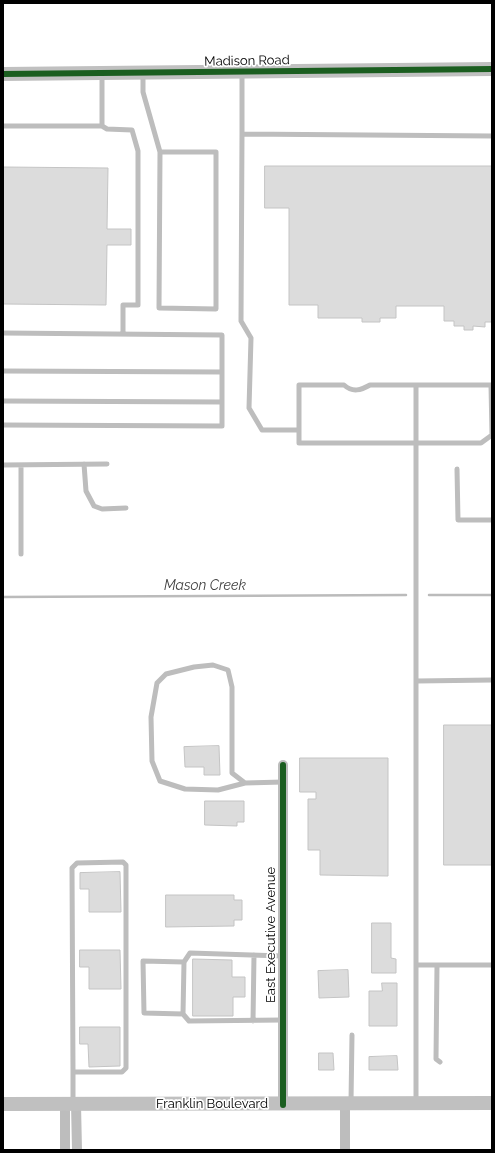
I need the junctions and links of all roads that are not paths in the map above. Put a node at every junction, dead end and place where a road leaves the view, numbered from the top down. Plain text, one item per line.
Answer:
1 (492, 68) edge
2 (242, 72) junction
3 (102, 73) junction
4 (143, 73) junction
5 (3, 74) edge
6 (3, 126) edge
7 (102, 126) junction
8 (242, 134) junction
9 (492, 136) edge
10 (160, 152) junction
11 (3, 333) edge
12 (123, 334) junction
13 (3, 371) edge
14 (222, 372) junction
15 (416, 385) junction
16 (3, 400) edge
17 (222, 402) junction
18 (3, 425) edge
19 (492, 426) edge
20 (299, 430) junction
21 (492, 435) edge
22 (415, 443) junction
23 (84, 464) junction
24 (107, 464) dead end
25 (3, 465) edge
26 (21, 465) junction
27 (457, 469) dead end
28 (126, 508) dead end
29 (492, 520) edge
30 (21, 554) dead end
31 (492, 680) edge
32 (416, 681) junction
33 (284, 765) dead end
34 (283, 782) junction
35 (244, 783) junction
36 (254, 955) junction
37 (282, 956) junction
38 (184, 962) junction
39 (417, 965) junction
40 (437, 965) junction
41 (492, 965) edge
42 (183, 1014) junction
43 (254, 1020) junction
44 (282, 1020) junction
45 (352, 1035) dead end
46 (440, 1062) dead end
47 (73, 1072) junction
48 (3, 1104) edge
49 (71, 1104) junction
50 (348, 1104) junction
51 (416, 1104) junction
52 (492, 1104) edge
53 (283, 1105) junction
54 (65, 1150) edge
55 (77, 1150) edge
56 (344, 1150) edge

1 - 2 street, Madison Road
2 - 4 street, Madison Road
2 - 8 lane
3 - 4 street, Madison Road
3 - 5 street, Madison Road
3 - 7 lane
4 - 10 lane
6 - 7 lane
7 - 12 lane
8 - 9 lane
8 - 20 lane
10 - 10 lane
11 - 12 lane
12 - 14 lane
13 - 14 lane
14 - 17 lane
15 - 19 lane
15 - 20 lane
15 - 22 lane
16 - 17 lane
17 - 18 lane
19 - 21 lane
20 - 22 lane
21 - 22 lane
22 - 32 lane
23 - 24 lane
23 - 26 lane
23 - 28 lane
25 - 26 lane
26 - 30 lane
27 - 29 lane
31 - 32 lane
32 - 39 lane
33 - 34 street, East Executive Avenue
34 - 35 lane
34 - 37 street, East Executive Avenue
35 - 35 lane
36 - 37 lane
36 - 38 lane
36 - 43 lane
37 - 44 street, East Executive Avenue
38 - 42 lane
38 - 42 lane
39 - 40 lane
39 - 51 lane
40 - 41 lane
40 - 46 lane
42 - 43 lane
43 - 44 lane
44 - 53 street, East Executive Avenue
45 - 50 lane
47 - 47 lane
47 - 49 lane
48 - 49 street, Franklin Boulevard
49 - 53 street, Franklin Boulevard
49 - 54 street
49 - 55 street
50 - 51 street, Franklin Boulevard
50 - 53 street, Franklin Boulevard
50 - 56 street
51 - 52 street, Franklin Boulevard

